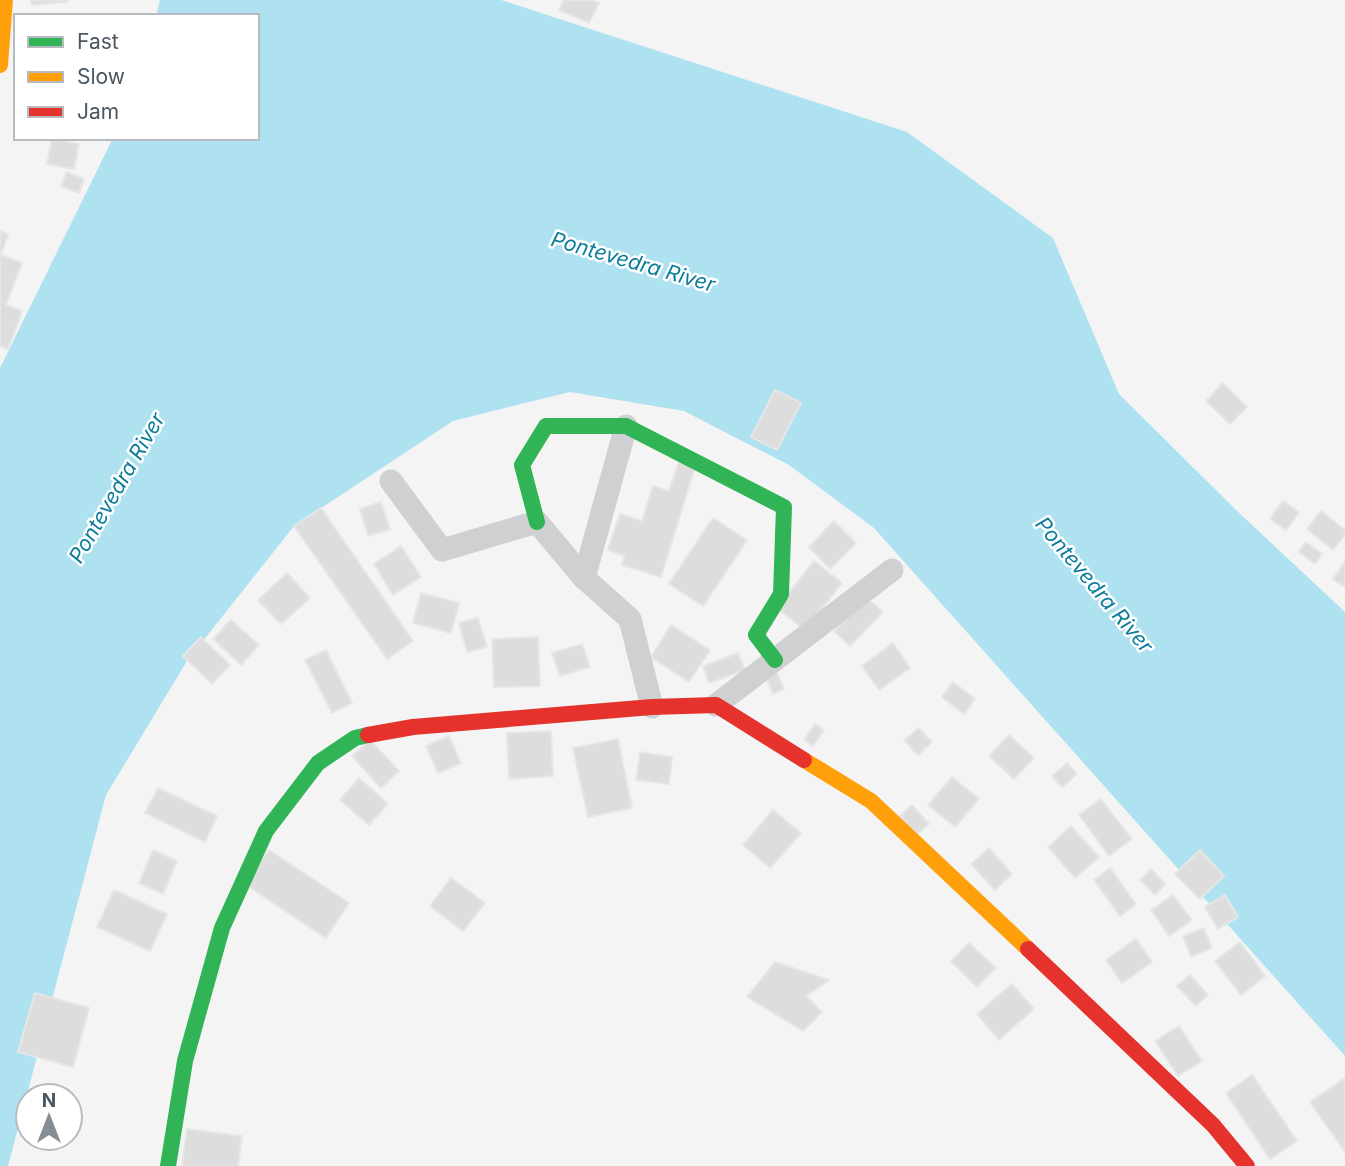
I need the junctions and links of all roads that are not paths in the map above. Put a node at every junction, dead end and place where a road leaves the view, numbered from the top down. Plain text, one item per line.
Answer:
1 (5, 0) edge
2 (0, 65) edge
3 (626, 426) junction
4 (391, 481) dead end
5 (537, 522) junction
6 (892, 570) dead end
7 (584, 578) junction
8 (775, 660) junction
9 (716, 705) junction
10 (652, 707) junction
11 (169, 1166) edge
12 (1247, 1166) edge

1 - 2 street
3 - 5 street
3 - 7 street
3 - 8 street
4 - 5 street
5 - 7 street
6 - 8 street
7 - 10 street
8 - 9 street
9 - 10 street
9 - 12 street
10 - 11 street

